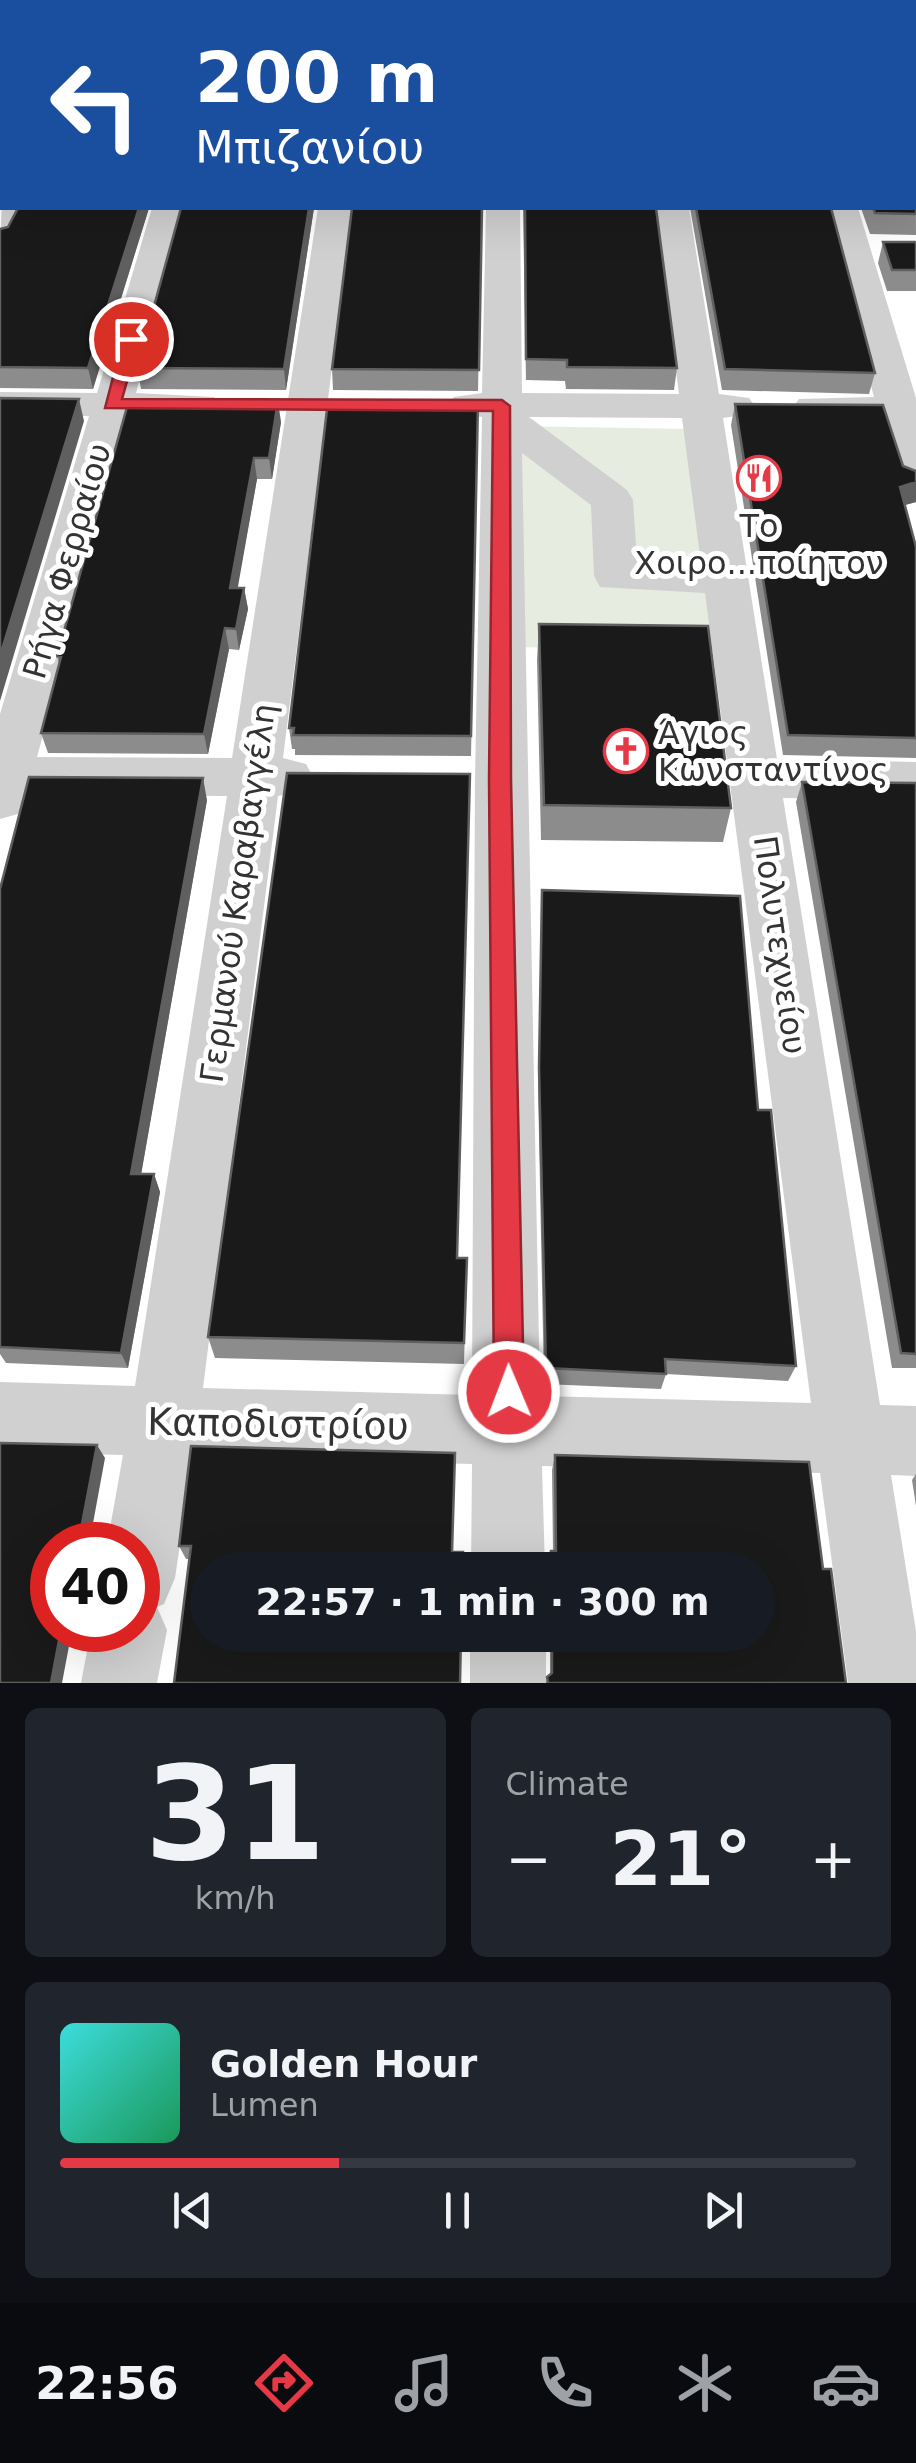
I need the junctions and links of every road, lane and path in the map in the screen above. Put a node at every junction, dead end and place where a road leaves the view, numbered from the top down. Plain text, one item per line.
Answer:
1 (12, 210) edge
2 (168, 210) edge
3 (335, 210) edge
4 (503, 210) edge
5 (672, 210) edge
6 (843, 210) edge
7 (0, 237) edge
8 (0, 404) edge
9 (112, 404) junction
10 (287, 405) junction
11 (424, 406) edge
12 (502, 406) junction
13 (700, 406) junction
14 (906, 409) edge
15 (916, 477) edge
16 (727, 579) junction
17 (253, 777) junction
18 (329, 778) edge
19 (756, 778) junction
20 (916, 781) edge
21 (2, 784) edge
22 (0, 1417) edge
23 (164, 1421) junction
24 (509, 1430) junction
25 (884, 1440) edge
26 (147, 1522) edge
27 (508, 1552) edge
28 (125, 1652) edge
29 (508, 1652) edge
30 (120, 1683) edge
31 (508, 1683) edge
32 (886, 1683) edge

1 - 7 street
2 - 9 street, Ρήγα Φερραίου
3 - 10 street, Γερμανού Καραβαγγέλη
4 - 12 street
5 - 13 street, Πολυτεχνείου
6 - 14 street
8 - 9 street
9 - 10 street
9 - 21 street, Ρήγα Φερραίου
10 - 17 street, Γερμανού Καραβαγγέλη
11 - 12 street
12 - 13 street
12 - 16 street
12 - 24 street
13 - 14 street
13 - 16 street, Πολυτεχνείου
14 - 15 street
16 - 19 street, Πολυτεχνείου
17 - 18 street
17 - 21 street
17 - 23 street, Γερμανού Καραβαγγέλη
19 - 20 street
19 - 25 street, Πολυτεχνείου
22 - 23 street, Καποδιστρίου
23 - 24 street, Καποδιστρίου
23 - 26 street, Γερμανού Καραβαγγέλη
24 - 25 street, Καποδιστρίου
24 - 27 street
25 - 32 street, Πολυτεχνείου
28 - 30 street
29 - 31 street

